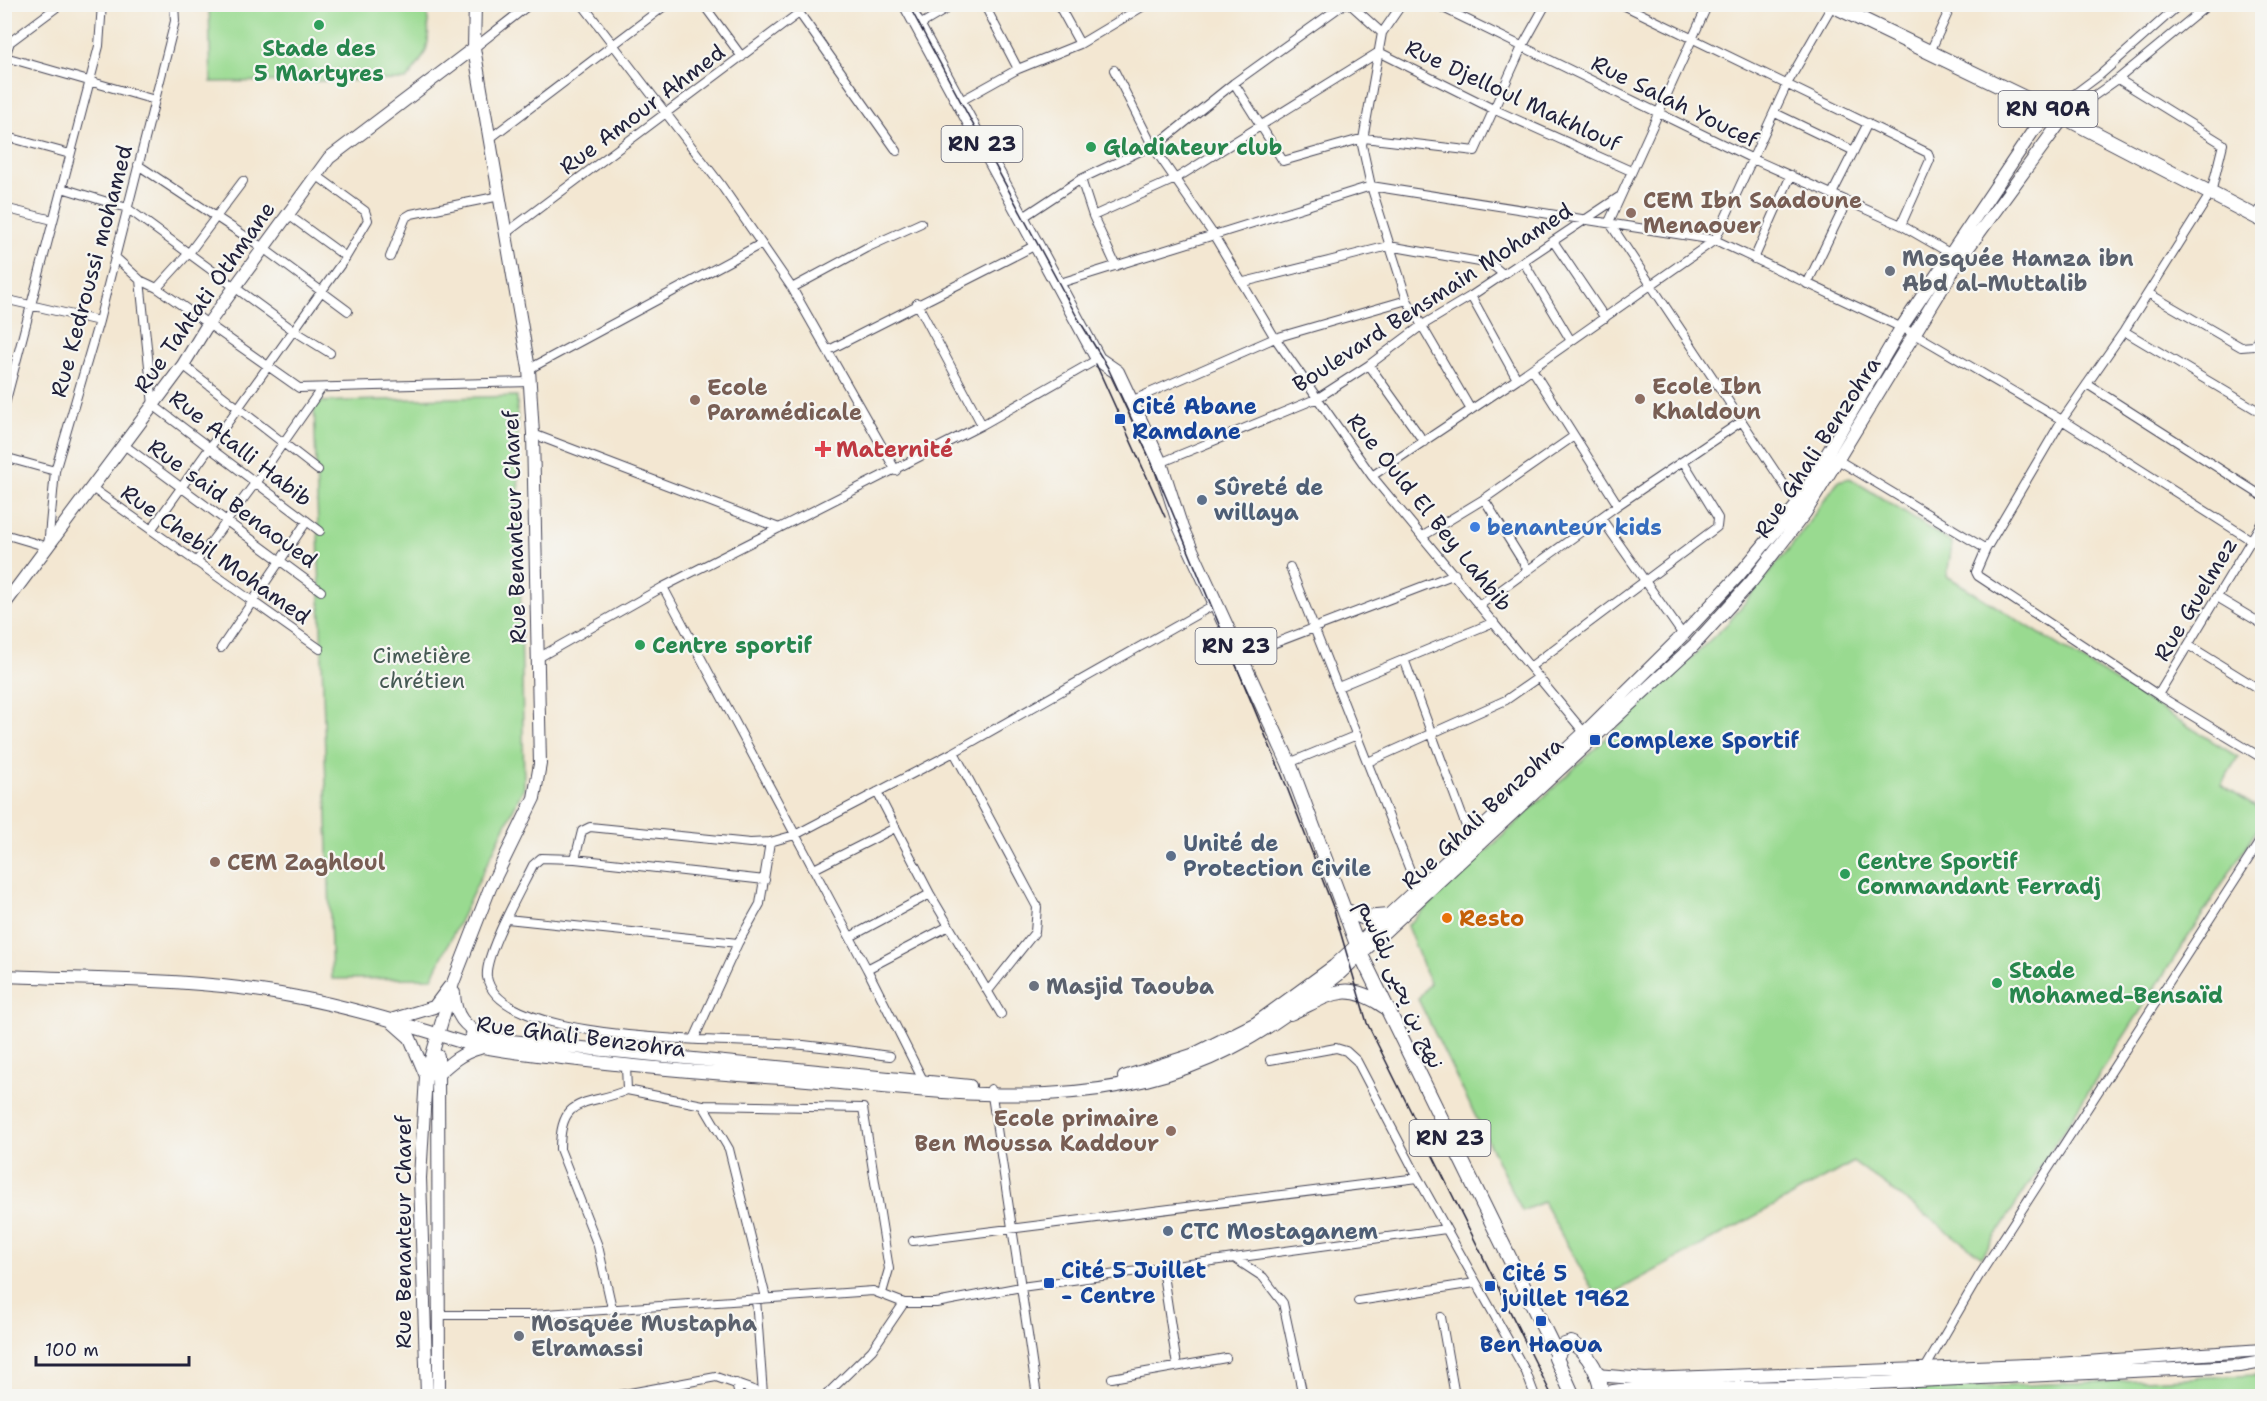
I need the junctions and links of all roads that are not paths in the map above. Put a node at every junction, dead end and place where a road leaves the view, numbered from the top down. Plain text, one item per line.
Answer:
1 (61, 4) edge
2 (102, 4) edge
3 (174, 4) edge
4 (475, 4) edge
5 (530, 4) edge
6 (582, 4) edge
7 (667, 4) edge
8 (703, 4) edge
9 (793, 4) edge
10 (906, 4) edge
11 (955, 4) edge
12 (984, 4) edge
13 (1058, 4) edge
14 (1147, 4) edge
15 (1344, 4) edge
16 (1350, 4) edge
17 (1402, 4) edge
18 (1435, 4) edge
19 (1546, 4) edge
20 (1621, 4) edge
21 (1708, 4) edge
22 (1952, 4) edge
23 (2180, 4) edge
24 (2209, 4) edge
25 (1832, 5) edge
26 (1135, 8) edge
27 (799, 13) junction
28 (918, 26) junction
29 (1382, 33) junction
30 (1692, 37) junction
31 (1080, 44) junction
32 (615, 46) junction
33 (1522, 47) junction
34 (474, 48) junction
35 (1379, 52) junction
36 (1930, 52) junction
37 (742, 57) junction
38 (5, 58) edge
39 (1018, 69) junction
40 (1114, 70) dead end
41 (2118, 79) junction
42 (89, 81) junction
43 (1233, 83) junction
44 (1787, 84) junction
45 (155, 100) junction
46 (959, 102) junction
47 (1493, 109) junction
48 (1659, 113) junction
49 (1775, 113) junction
50 (666, 114) junction
51 (2058, 114) junction
52 (1868, 123) junction
53 (1258, 126) junction
54 (4, 136) edge
55 (1364, 138) junction
56 (489, 139) junction
57 (1152, 147) junction
58 (897, 151) dead end
59 (1854, 151) junction
60 (70, 154) junction
61 (1753, 159) junction
62 (138, 165) junction
63 (1631, 171) junction
64 (316, 175) junction
65 (1791, 175) junction
66 (1081, 179) junction
67 (1175, 179) junction
68 (243, 181) dead end
69 (1371, 186) junction
70 (62, 188) junction
71 (2211, 193) junction
72 (1832, 194) junction
73 (500, 196) junction
74 (1620, 196) junction
75 (1847, 201) junction
76 (4, 208) edge
77 (128, 208) junction
78 (287, 214) junction
79 (2260, 214) edge
80 (1093, 216) junction
81 (216, 218) junction
82 (1022, 218) junction
83 (1585, 219) junction
84 (53, 220) junction
85 (1609, 222) junction
86 (921, 223) dead end
87 (1901, 225) junction
88 (506, 233) junction
89 (1213, 234) junction
90 (1715, 240) junction
91 (1553, 241) junction
92 (761, 244) junction
93 (1036, 245) junction
94 (1389, 246) junction
95 (263, 248) junction
96 (189, 253) junction
97 (1955, 256) junction
98 (115, 257) junction
99 (346, 257) junction
100 (390, 257) dead end
101 (1754, 259) junction
102 (1523, 261) junction
103 (1116, 266) junction
104 (1503, 274) junction
105 (140, 280) junction
106 (1244, 282) junction
107 (1057, 284) junction
108 (1807, 284) junction
109 (1651, 286) junction
110 (235, 287) junction
111 (157, 288) junction
112 (792, 288) junction
113 (321, 292) junction
114 (2148, 293) junction
115 (1471, 296) junction
116 (4, 299) edge
117 (1407, 300) junction
118 (917, 303) junction
119 (31, 305) junction
120 (348, 311) dead end
121 (1605, 318) junction
122 (99, 321) junction
123 (208, 324) junction
124 (1421, 326) junction
125 (1901, 328) junction
126 (293, 330) junction
127 (2124, 331) junction
128 (2262, 331) edge
129 (1915, 334) junction
130 (1275, 338) junction
131 (1571, 341) junction
132 (829, 350) junction
133 (330, 353) dead end
134 (1098, 359) junction
135 (183, 364) junction
136 (1369, 365) junction
137 (267, 367) junction
138 (1532, 369) junction
139 (530, 375) junction
140 (1517, 379) junction
141 (2086, 384) junction
142 (321, 389) junction
143 (1318, 398) junction
144 (1131, 402) junction
145 (153, 405) junction
146 (239, 407) junction
147 (4, 408) edge
148 (1471, 410) junction
149 (2262, 413) edge
150 (2062, 420) junction
151 (1742, 421) junction
152 (982, 425) junction
153 (533, 434) junction
154 (1574, 436) junction
155 (1424, 442) junction
156 (283, 443) junction
157 (124, 445) junction
158 (210, 447) junction
159 (4, 457) edge
160 (1838, 459) junction
161 (1683, 461) junction
162 (1160, 464) junction
163 (318, 470) dead end
164 (55, 471) junction
165 (896, 471) junction
166 (1372, 476) junction
167 (256, 482) junction
168 (182, 487) junction
169 (92, 488) junction
170 (2262, 496) edge
171 (1484, 499) junction
172 (1618, 505) junction
173 (1801, 509) junction
174 (1601, 518) junction
175 (228, 521) junction
176 (307, 521) junction
177 (2262, 522) edge
178 (779, 528) junction
179 (151, 530) junction
180 (320, 531) dead end
181 (4, 534) edge
182 (1423, 536) junction
183 (2252, 540) junction
184 (48, 547) junction
185 (1986, 549) junction
186 (281, 560) junction
187 (196, 562) junction
188 (1290, 567) dead end
189 (1528, 570) junction
190 (1455, 574) junction
191 (1646, 582) junction
192 (663, 587) junction
193 (321, 591) dead end
194 (2217, 597) junction
195 (253, 601) junction
196 (1217, 603) junction
197 (4, 605) edge
198 (1480, 605) junction
199 (1494, 622) junction
200 (2262, 624) edge
201 (1314, 627) junction
202 (1683, 635) junction
203 (2188, 645) junction
204 (221, 648) dead end
205 (320, 648) dead end
206 (1241, 656) junction
207 (538, 658) junction
208 (1404, 659) junction
209 (1530, 667) junction
210 (1539, 677) junction
211 (1338, 687) junction
212 (2262, 691) edge
213 (2158, 694) junction
214 (1431, 733) junction
215 (1357, 735) junction
216 (1588, 737) junction
217 (954, 752) junction
218 (2262, 758) edge
219 (1368, 762) junction
220 (1289, 763) junction
221 (877, 792) junction
222 (895, 828) junction
223 (795, 835) junction
224 (1470, 837) junction
225 (2262, 838) edge
226 (770, 842) junction
227 (575, 859) junction
228 (814, 869) junction
229 (765, 880) junction
230 (930, 894) junction
231 (1420, 894) junction
232 (1344, 910) junction
233 (1388, 916) junction
234 (507, 919) junction
235 (948, 926) junction
236 (850, 937) junction
237 (738, 943) junction
238 (1359, 950) junction
239 (867, 969) junction
240 (4, 976) edge
241 (453, 983) junction
242 (988, 991) junction
243 (1384, 1006) junction
244 (1290, 1013) junction
245 (1001, 1014) dead end
246 (390, 1020) junction
247 (440, 1034) junction
248 (694, 1039) junction
249 (485, 1043) junction
250 (890, 1056) dead end
251 (1270, 1060) dead end
252 (627, 1066) junction
253 (431, 1076) junction
254 (927, 1087) junction
255 (627, 1090) junction
256 (991, 1092) junction
257 (703, 1106) junction
258 (1418, 1178) junction
259 (1011, 1228) junction
260 (1446, 1228) junction
261 (913, 1241) dead end
262 (1234, 1258) junction
263 (1162, 1268) junction
264 (1475, 1283) junction
265 (1022, 1287) junction
266 (882, 1293) junction
267 (766, 1298) junction
268 (756, 1299) junction
269 (1358, 1301) dead end
270 (904, 1303) junction
271 (612, 1308) junction
272 (437, 1315) junction
273 (1441, 1317) dead end
274 (1546, 1330) junction
275 (1571, 1343) junction
276 (2262, 1350) edge
277 (1557, 1353) junction
278 (1226, 1358) dead end
279 (2262, 1362) edge
280 (1177, 1366) junction
281 (1924, 1367) junction
282 (1596, 1375) junction
283 (1112, 1378) dead end
284 (1921, 1381) junction
285 (736, 1383) junction
286 (766, 1395) edge
287 (1599, 1395) edge
288 (427, 1396) edge
289 (439, 1396) edge
290 (614, 1396) edge
291 (739, 1396) edge
292 (825, 1396) edge
293 (1037, 1396) edge
294 (1303, 1396) edge
295 (1455, 1396) edge
296 (1535, 1396) edge
297 (1573, 1396) edge

1 - 38 street
2 - 42 street
3 - 45 street, Rue Kedroussi mohamed
4 - 34 main road, Rue Benanteur Charef
5 - 34 street
6 - 32 street
7 - 32 street
8 - 37 street
9 - 27 street
10 - 28 main road, RN 23
11 - 28 street
12 - 39 street
13 - 31 street
14 - 26 street
15 - 43 street
16 - 29 street
17 - 29 street
18 - 33 street, Rue Salah Youcef
19 - 33 street
20 - 30 street
21 - 30 street, Boulevard Bensmain Mohamed
22 - 36 street
23 - 51 street, Rue Ghali Benzohra
24 - 41 street, Rue Ghali Benzohra
25 - 36 main road, RN 90A
25 - 44 street
26 - 31 street
27 - 37 street, Rue Amour Ahmed
27 - 58 street
28 - 46 main road, RN 23
29 - 35 street
30 - 44 street
30 - 48 street, Boulevard Bensmain Mohamed
31 - 39 street
32 - 50 street
32 - 56 street
33 - 47 street
33 - 48 street, Rue Salah Youcef
34 - 56 main road, Rue Benanteur Charef
34 - 64 main road, Rue Tahtati Othmane
35 - 47 street, Rue Djelloul Makhlouf
35 - 53 street
35 - 55 street
36 - 51 main road, RN 90A
37 - 50 street, Rue Amour Ahmed
38 - 42 street
39 - 46 street
40 - 57 street, Rue Ould El Bey Lahbib
41 - 51 street, Rue Ghali Benzohra
41 - 71 street
42 - 45 street
42 - 60 street
43 - 53 street
43 - 57 street
44 - 49 street
44 - 52 street
45 - 62 street, Rue Kedroussi mohamed
46 - 82 main road, RN 23
47 - 55 street
47 - 63 street, Rue Djelloul Makhlouf
48 - 61 street, Rue Salah Youcef
48 - 63 street, Boulevard Bensmain Mohamed
49 - 59 street
49 - 61 street
50 - 88 street, Rue Amour Ahmed
50 - 92 street
51 - 71 main road, RN 90A
51 - 97 main road, Rue Ghali Benzohra
52 - 59 street
52 - 87 street
53 - 55 street
53 - 67 street
54 - 60 street
55 - 69 street
56 - 73 main road, Rue Benanteur Charef
57 - 66 street
57 - 67 street, Rue Ould El Bey Lahbib
59 - 72 street
60 - 70 street
61 - 65 street, Rue Salah Youcef
61 - 90 street
62 - 77 street, Rue Kedroussi mohamed
62 - 81 street
63 - 74 street, Boulevard Bensmain Mohamed
64 - 78 main road, Rue Tahtati Othmane
64 - 99 street
65 - 72 street, Rue Salah Youcef
65 - 101 street
66 - 80 street
66 - 82 street
67 - 80 street
67 - 89 street, Rue Ould El Bey Lahbib
68 - 81 street
69 - 83 street
69 - 89 street
69 - 94 street
70 - 77 street
70 - 84 street
71 - 79 main road, RN 90A
71 - 114 street
72 - 75 street, Rue Salah Youcef
73 - 88 main road, Rue Benanteur Charef
73 - 100 street
74 - 83 street, Boulevard Bensmain Mohamed
74 - 85 street, Boulevard Bensmain Mohamed
75 - 87 street, Rue Salah Youcef
75 - 108 street
76 - 84 street
77 - 96 street
77 - 98 street, Rue Kedroussi mohamed
78 - 95 main road, Rue Tahtati Othmane
78 - 99 street
80 - 103 street
81 - 95 street
81 - 96 street
82 - 93 main road, RN 23
83 - 85 street
83 - 91 street, Boulevard Bensmain Mohamed
84 - 119 street
85 - 90 street
85 - 109 street, Boulevard Bensmain Mohamed
86 - 112 street
87 - 97 street, Rue Salah Youcef
88 - 139 main road, Rue Benanteur Charef
89 - 103 street
89 - 106 street, Rue Ould El Bey Lahbib
90 - 101 street
90 - 109 street
91 - 102 street, Boulevard Bensmain Mohamed
91 - 121 street
92 - 112 street
92 - 139 street
93 - 107 main road, RN 23
93 - 118 street
94 - 104 street
94 - 106 street
94 - 117 street
95 - 110 main road, Rue Tahtati Othmane
95 - 113 street
96 - 110 street
96 - 111 street
97 - 125 main road, Rue Ghali Benzohra
97 - 129 main road, Rue Ghali Benzohra
98 - 105 street
98 - 122 street, Rue Kedroussi mohamed
99 - 113 street
101 - 108 street
102 - 104 street, Boulevard Bensmain Mohamed
102 - 131 street
103 - 107 street
104 - 115 street, Boulevard Bensmain Mohamed
105 - 111 street
105 - 145 street, Rue Atalli Habib
106 - 130 street, Rue Ould El Bey Lahbib
107 - 134 main road, RN 23
108 - 125 street
109 - 121 street
109 - 151 street, Boulevard Bensmain Mohamed
110 - 123 main road, Rue Tahtati Othmane
110 - 126 street
111 - 123 street
112 - 132 street
113 - 120 street
113 - 126 street
114 - 127 street
114 - 128 street
115 - 124 street, Boulevard Bensmain Mohamed
115 - 140 street
116 - 119 street
117 - 124 street
117 - 130 street
118 - 132 street
118 - 152 street
119 - 122 street
119 - 147 street
121 - 131 street
122 - 164 street, Rue Kedroussi mohamed
123 - 135 main road, Rue Tahtati Othmane
123 - 137 street
124 - 136 street, Boulevard Bensmain Mohamed
124 - 148 street
125 - 129 street
125 - 173 main road, Rue Ghali Benzohra
126 - 133 street
126 - 137 street
127 - 141 street
127 - 149 street
129 - 150 street
129 - 160 main road, Rue Ghali Benzohra
130 - 143 street, Rue Ould El Bey Lahbib
130 - 144 street
131 - 138 street
132 - 165 street
134 - 144 main road, نهج بن يحيى بلقاسم / RN 23
134 - 152 street
135 - 145 main road, Rue Tahtati Othmane
135 - 146 street
136 - 143 street, Boulevard Bensmain Mohamed
136 - 155 street
137 - 142 street
137 - 146 street
138 - 140 street
138 - 154 street
139 - 142 street
139 - 153 main road, Rue Benanteur Charef
140 - 148 street
141 - 150 street
141 - 170 street
142 - 156 street
143 - 162 street, Boulevard Bensmain Mohamed
143 - 166 street, Rue Ould El Bey Lahbib
144 - 162 main road, نهج بن يحيى بلقاسم / RN 23
145 - 157 main road, Rue Tahtati Othmane
145 - 158 street, Rue Atalli Habib
146 - 156 street
146 - 158 street
148 - 155 street
150 - 183 street
150 - 185 street
151 - 161 street
151 - 173 street, Boulevard Bensmain Mohamed
152 - 165 street
153 - 178 street
153 - 207 main road, Rue Benanteur Charef
154 - 171 street
154 - 172 street
155 - 166 street
156 - 163 street
156 - 167 street
157 - 168 street, Rue said Benaoued
157 - 169 main road, Rue Tahtati Othmane
158 - 167 street, Rue Atalli Habib
158 - 168 street
159 - 164 street
160 - 173 main road, Rue Ghali Benzohra
160 - 185 street
161 - 172 street
161 - 191 street
162 - 196 main road, نهج بن يحيى بلقاسم / RN 23
164 - 184 street, Rue Kedroussi mohamed
165 - 178 street
166 - 182 street, Rue Ould El Bey Lahbib
167 - 175 street
167 - 176 street, Rue Atalli Habib
168 - 175 street, Rue said Benaoued
168 - 179 street
169 - 179 street, Rue Chebil Mohamed
169 - 184 main road, Rue Tahtati Othmane
171 - 182 street
171 - 189 street
172 - 174 street
173 - 202 main road, Rue Ghali Benzohra
173 - 216 main road, Rue Ghali Benzohra
174 - 189 street
174 - 191 street
175 - 186 street, Rue said Benaoued
175 - 187 street
176 - 180 street, Rue Atalli Habib
176 - 186 street
177 - 183 street, Rue Guelmez
178 - 192 street
179 - 187 street, Rue Chebil Mohamed
181 - 184 street
182 - 190 street, Rue Ould El Bey Lahbib
183 - 194 street, Rue Guelmez
184 - 197 main road, Rue Tahtati Othmane
185 - 213 street
186 - 193 street, Rue said Benaoued
186 - 195 street
187 - 195 street, Rue Chebil Mohamed
188 - 201 street
189 - 198 street
190 - 198 street, Rue Ould El Bey Lahbib
190 - 201 street
191 - 202 street
191 - 209 street
192 - 207 street
192 - 223 street
194 - 200 street
194 - 203 street, Rue Guelmez
195 - 204 street
195 - 205 street, Rue Chebil Mohamed
196 - 206 main road, نهج بن يحيى بلقاسم / RN 23
196 - 217 street
198 - 199 street, Rue Ould El Bey Lahbib
199 - 208 street
199 - 209 street, Rue Ould El Bey Lahbib
201 - 206 street
201 - 211 street
202 - 216 main road, Rue Ghali Benzohra
203 - 212 street
203 - 213 street, Rue Guelmez
206 - 220 main road, نهج بن يحيى بلقاسم / RN 23
207 - 241 main road, Rue Benanteur Charef
208 - 211 street
208 - 214 street
209 - 210 street, Rue Ould El Bey Lahbib
210 - 214 street
210 - 216 street, Rue Ould El Bey Lahbib
211 - 215 street
213 - 218 street
214 - 219 street
214 - 224 street
215 - 219 street
215 - 220 street
216 - 224 main road, Rue Ghali Benzohra
216 - 231 main road, Rue Ghali Benzohra
217 - 221 street
217 - 242 street
219 - 231 street
220 - 232 main road, نهج بن يحيى بلقاسم / RN 23
221 - 222 street
221 - 223 street
222 - 228 street
222 - 230 street
223 - 226 street
223 - 228 street
224 - 231 main road, Rue Ghali Benzohra
225 - 281 street
226 - 227 street
226 - 229 street
227 - 229 street
227 - 234 street
228 - 236 street
229 - 237 street
230 - 235 street
230 - 236 street
231 - 233 main road, Rue Ghali Benzohra
231 - 238 main road, Rue Ghali Benzohra
232 - 233 main road
232 - 238 main road, نهج بن يحيى بلقاسم / RN 23
233 - 238 main road, Rue Ghali Benzohra
234 - 237 street
234 - 248 street
235 - 239 street
235 - 242 street
236 - 239 street
237 - 248 street
238 - 243 main road, نهج بن يحيى بلقاسم / RN 23
238 - 244 main road, Rue Ghali Benzohra
238 - 256 main road, Rue Ghali Benzohra
239 - 254 street
240 - 246 main road, Rue Ghali Benzohra
241 - 246 main road
241 - 247 main road, Rue Benanteur Charef
241 - 249 main road
242 - 245 street
243 - 244 main road
243 - 274 main road, نهج بن يحيى بلقاسم / RN 23
244 - 256 main road, Rue Ghali Benzohra
246 - 247 main road, Rue Ghali Benzohra
246 - 253 main road
247 - 249 main road, Rue Ghali Benzohra
247 - 253 main road, Rue Benanteur Charef
248 - 250 street
249 - 252 main road, Rue Ghali Benzohra
249 - 253 main road
249 - 254 main road, Rue Ghali Benzohra
251 - 258 street
252 - 254 main road, Rue Ghali Benzohra
252 - 255 street
253 - 272 main road, Rue Benanteur Charef
253 - 288 main road, Rue Benanteur Charef
254 - 256 main road, Rue Ghali Benzohra
255 - 257 street
255 - 271 street
256 - 259 street
257 - 266 street
257 - 267 street
258 - 259 street
258 - 260 street
259 - 261 street
259 - 265 street
260 - 262 street
260 - 264 street
262 - 263 street
262 - 294 street
263 - 265 street
263 - 280 street
264 - 269 street
264 - 296 street
265 - 270 street
265 - 293 street
266 - 267 street
266 - 270 street
267 - 268 street
268 - 271 street
268 - 286 street
270 - 292 street
271 - 272 street
272 - 289 main road, Rue Benanteur Charef
273 - 295 street
274 - 275 main road
274 - 277 main road, نهج بن يحيى بلقاسم / RN 23
275 - 277 main road
275 - 282 main road
276 - 281 main road
277 - 297 main road, نهج بن يحيى بلقاسم
278 - 280 street
279 - 284 main road
280 - 283 street
281 - 282 main road
281 - 284 street
282 - 287 main road
284 - 287 main road
285 - 286 street
285 - 290 street
285 - 291 street

